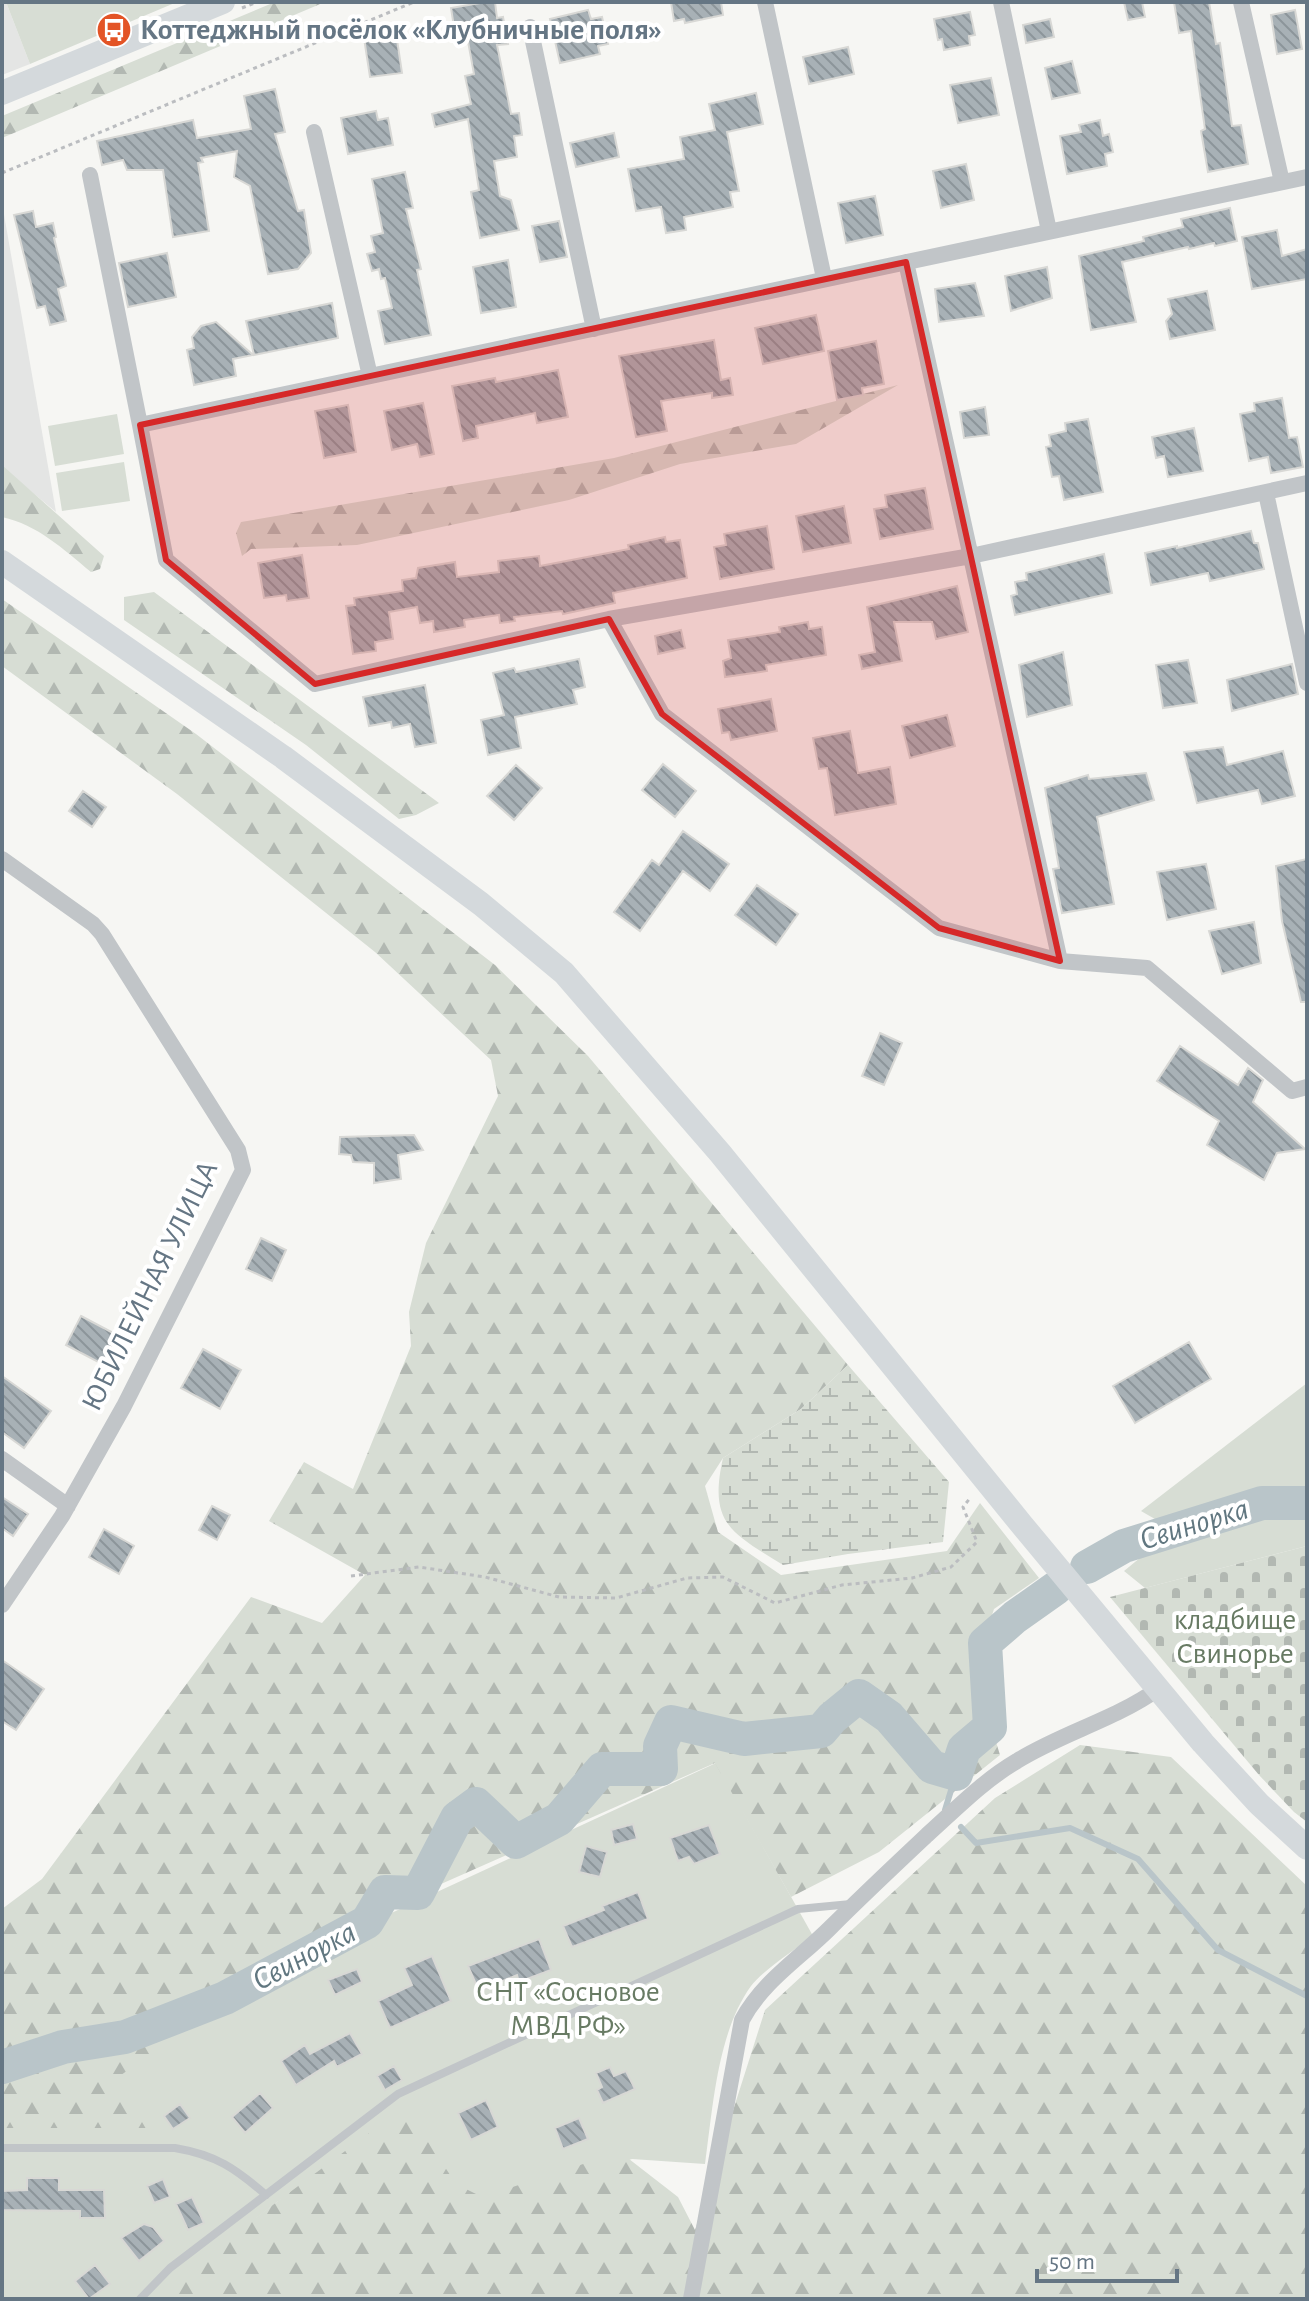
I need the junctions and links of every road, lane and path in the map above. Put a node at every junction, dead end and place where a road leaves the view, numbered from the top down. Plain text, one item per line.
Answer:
1 (223, 2) edge
2 (414, 2) edge
3 (765, 2) edge
4 (1001, 2) edge
5 (1241, 2) edge
6 (530, 27) dead end
7 (2, 93) edge
8 (314, 132) dead end
9 (2, 173) edge
10 (90, 175) dead end
11 (1307, 177) edge
12 (1282, 182) junction
13 (1049, 231) junction
14 (906, 262) junction
15 (824, 278) junction
16 (594, 329) junction
17 (370, 376) junction
18 (140, 425) junction
19 (1307, 483) edge
20 (1266, 493) junction
21 (971, 556) junction
22 (2, 562) edge
23 (609, 619) junction
24 (1307, 683) edge
25 (2, 859) edge
26 (1060, 961) junction
27 (1307, 1087) edge
28 (2, 1459) edge
29 (986, 1480) junction
30 (68, 1506) junction
31 (351, 1576) dead end
32 (2, 1605) edge
33 (1158, 1689) junction
34 (1307, 1848) edge
35 (852, 1903) junction
36 (2, 2148) edge
37 (266, 2195) junction
38 (140, 2299) edge
39 (691, 2299) edge

1 - 7 main road
2 - 9 path
3 - 15 street
4 - 13 street
5 - 12 street
6 - 16 street
8 - 17 street
10 - 18 street
11 - 12 street
12 - 13 street
13 - 14 street
14 - 15 street
14 - 21 street
15 - 16 street
16 - 17 street
17 - 18 street
18 - 23 street
19 - 20 street
20 - 21 street
20 - 24 street
21 - 23 street
21 - 26 street
22 - 29 main road
23 - 26 street
25 - 30 street, ЮБИЛЕЙНАЯ УЛИЦА
26 - 27 street
28 - 30 street
29 - 31 path
29 - 33 main road
30 - 32 street, ЮБИЛЕЙНАЯ УЛИЦА
33 - 34 main road
33 - 35 street
35 - 37 lane
35 - 39 street
36 - 37 lane
37 - 38 lane

